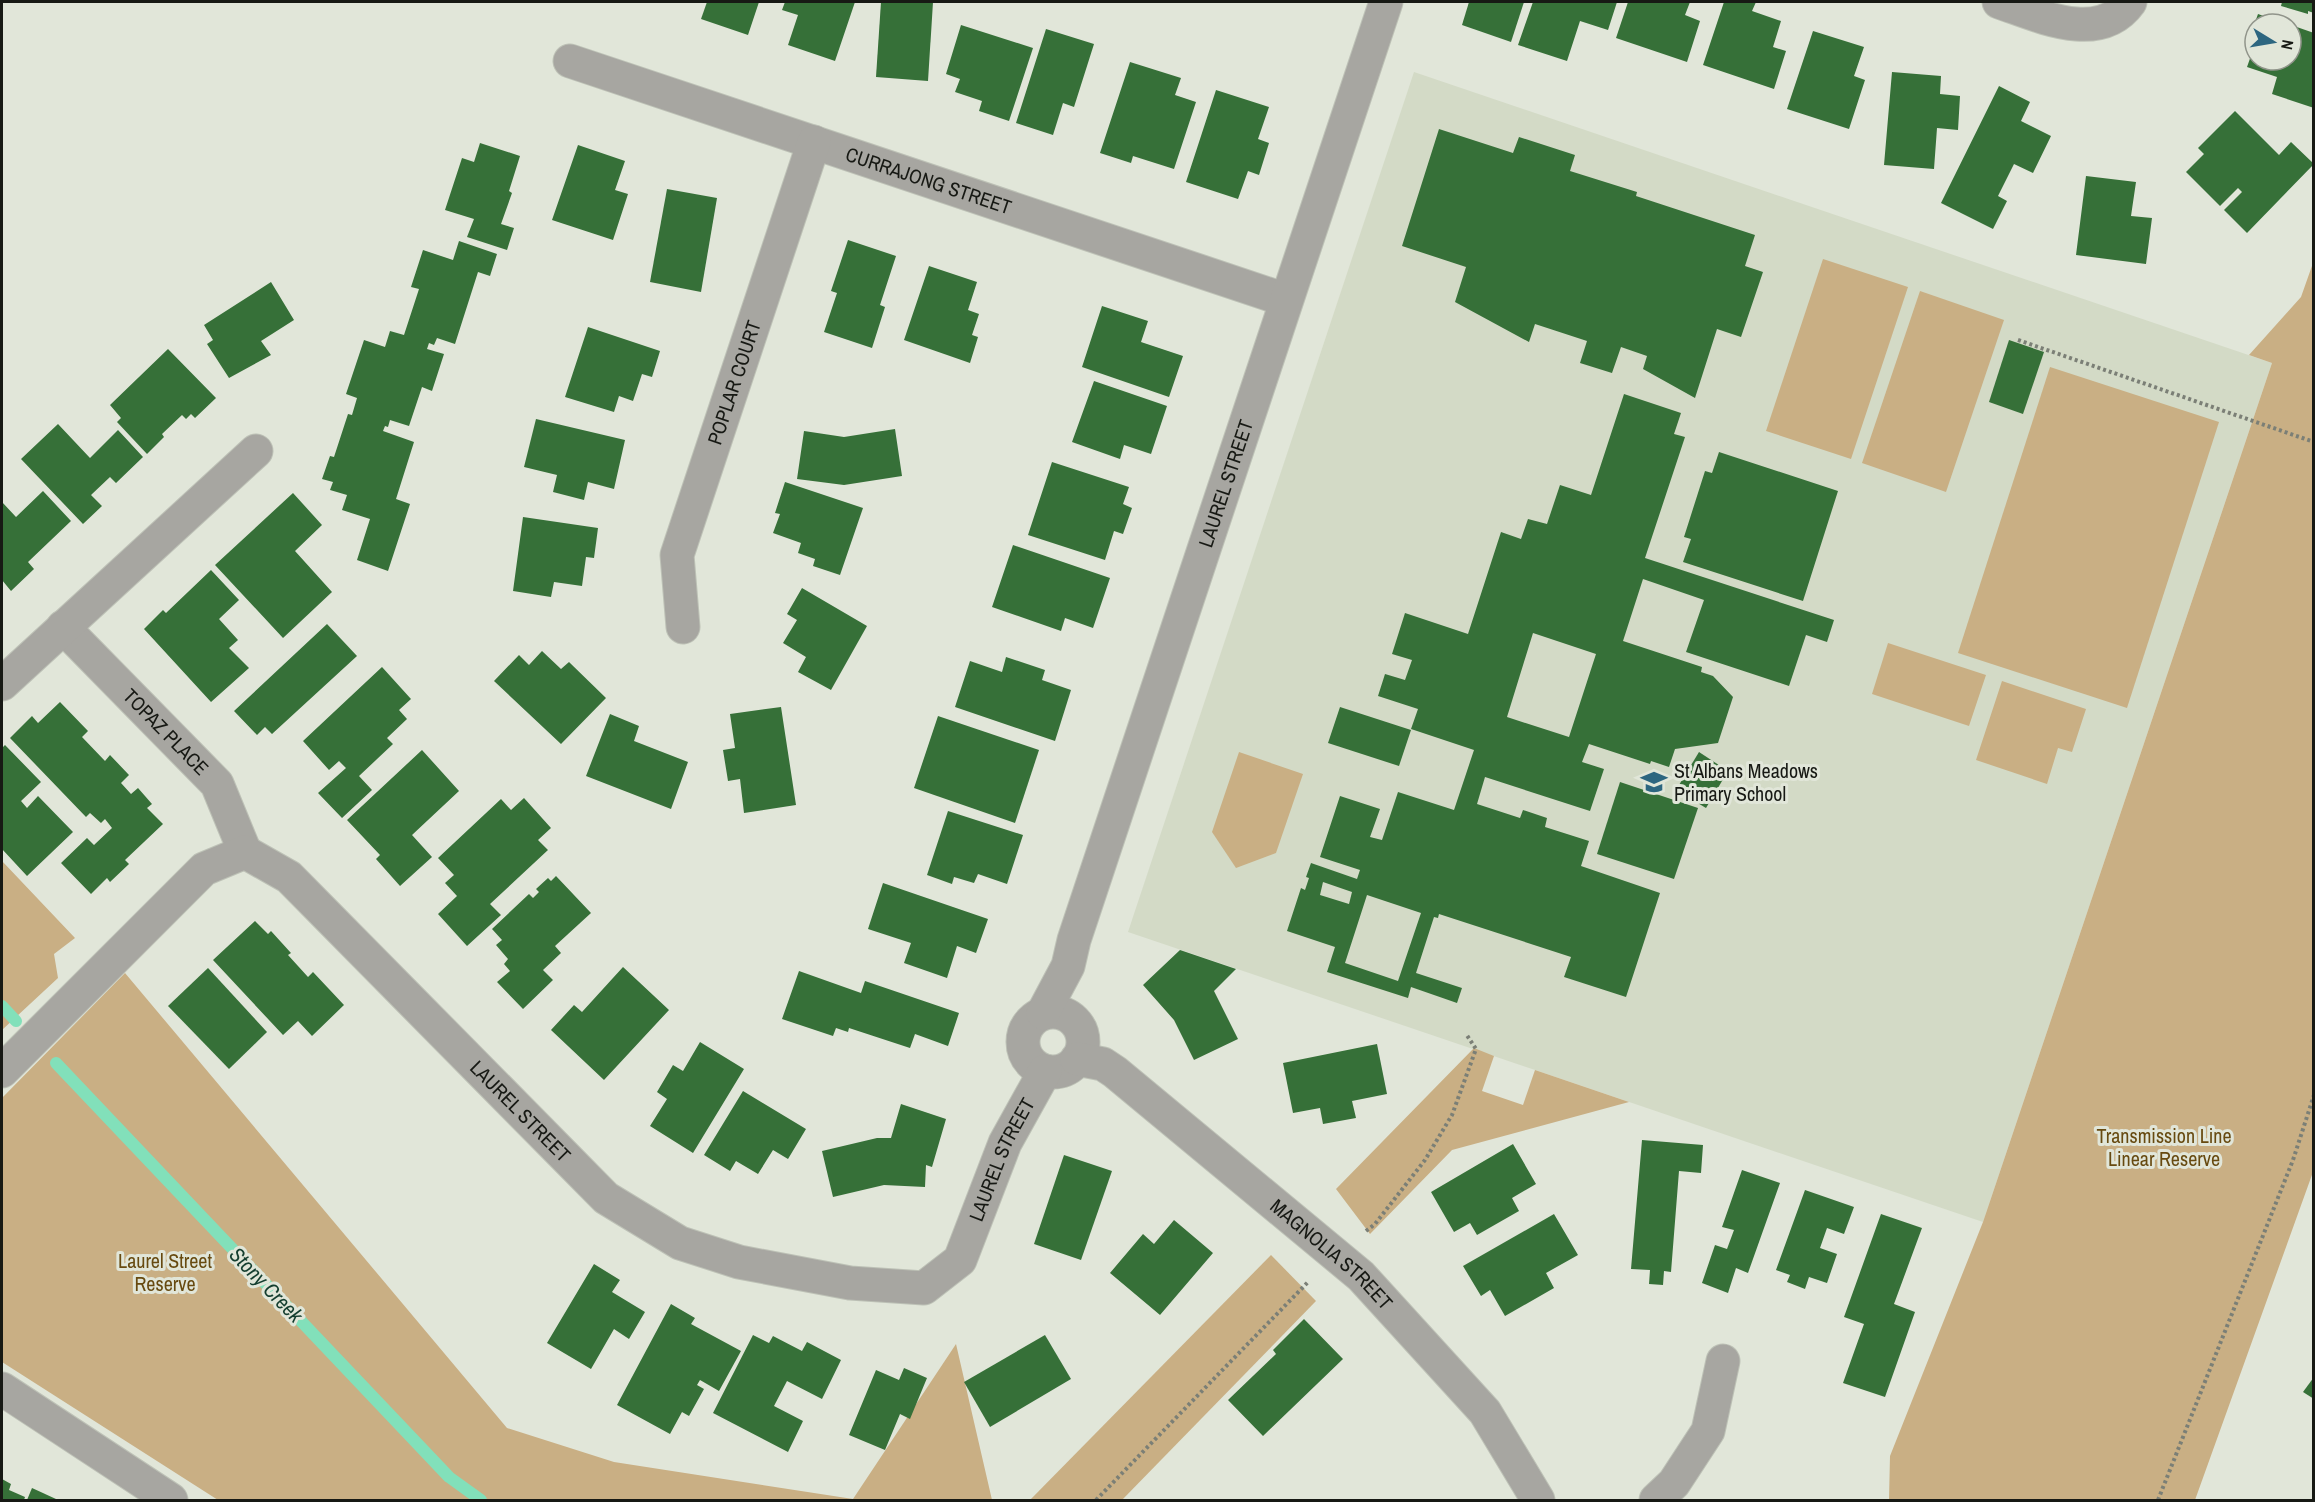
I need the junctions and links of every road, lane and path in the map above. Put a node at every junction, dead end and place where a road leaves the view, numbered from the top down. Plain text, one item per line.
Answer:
1 (1386, 2) edge
2 (1999, 2) edge
3 (2130, 2) edge
4 (570, 61) dead end
5 (814, 142) junction
6 (1286, 300) junction
7 (2018, 340) dead end
8 (2313, 442) edge
9 (256, 451) dead end
10 (63, 627) junction
11 (683, 627) dead end
12 (2, 684) edge
13 (245, 852) junction
14 (1068, 966) junction
15 (1043, 1013) junction
16 (1075, 1021) junction
17 (1466, 1034) dead end
18 (1077, 1059) junction
19 (2, 1071) edge
20 (1045, 1071) junction
21 (2313, 1095) edge
22 (1335, 1255) junction
23 (1723, 1361) dead end
24 (2, 1389) edge
25 (171, 1500) edge
26 (1096, 1500) edge
27 (1538, 1500) edge
28 (1656, 1500) edge
29 (2158, 1500) edge

1 - 6 street, LAUREL STREET
2 - 3 street
4 - 5 street, CURRAJONG STREET
5 - 6 street, CURRAJONG STREET
5 - 11 street, POPLAR COURT
6 - 14 street, LAUREL STREET
7 - 8 path
9 - 10 street
10 - 12 street
10 - 13 street, TOPAZ PLACE
13 - 19 street
13 - 20 street, LAUREL STREET
14 - 15 street, LAUREL STREET
14 - 16 street, LAUREL STREET
15 - 16 street
15 - 20 street
16 - 18 street
17 - 22 path
18 - 20 street
18 - 22 street, MAGNOLIA STREET
21 - 29 path
22 - 26 path
22 - 27 street, MAGNOLIA STREET
23 - 28 street
24 - 25 street

